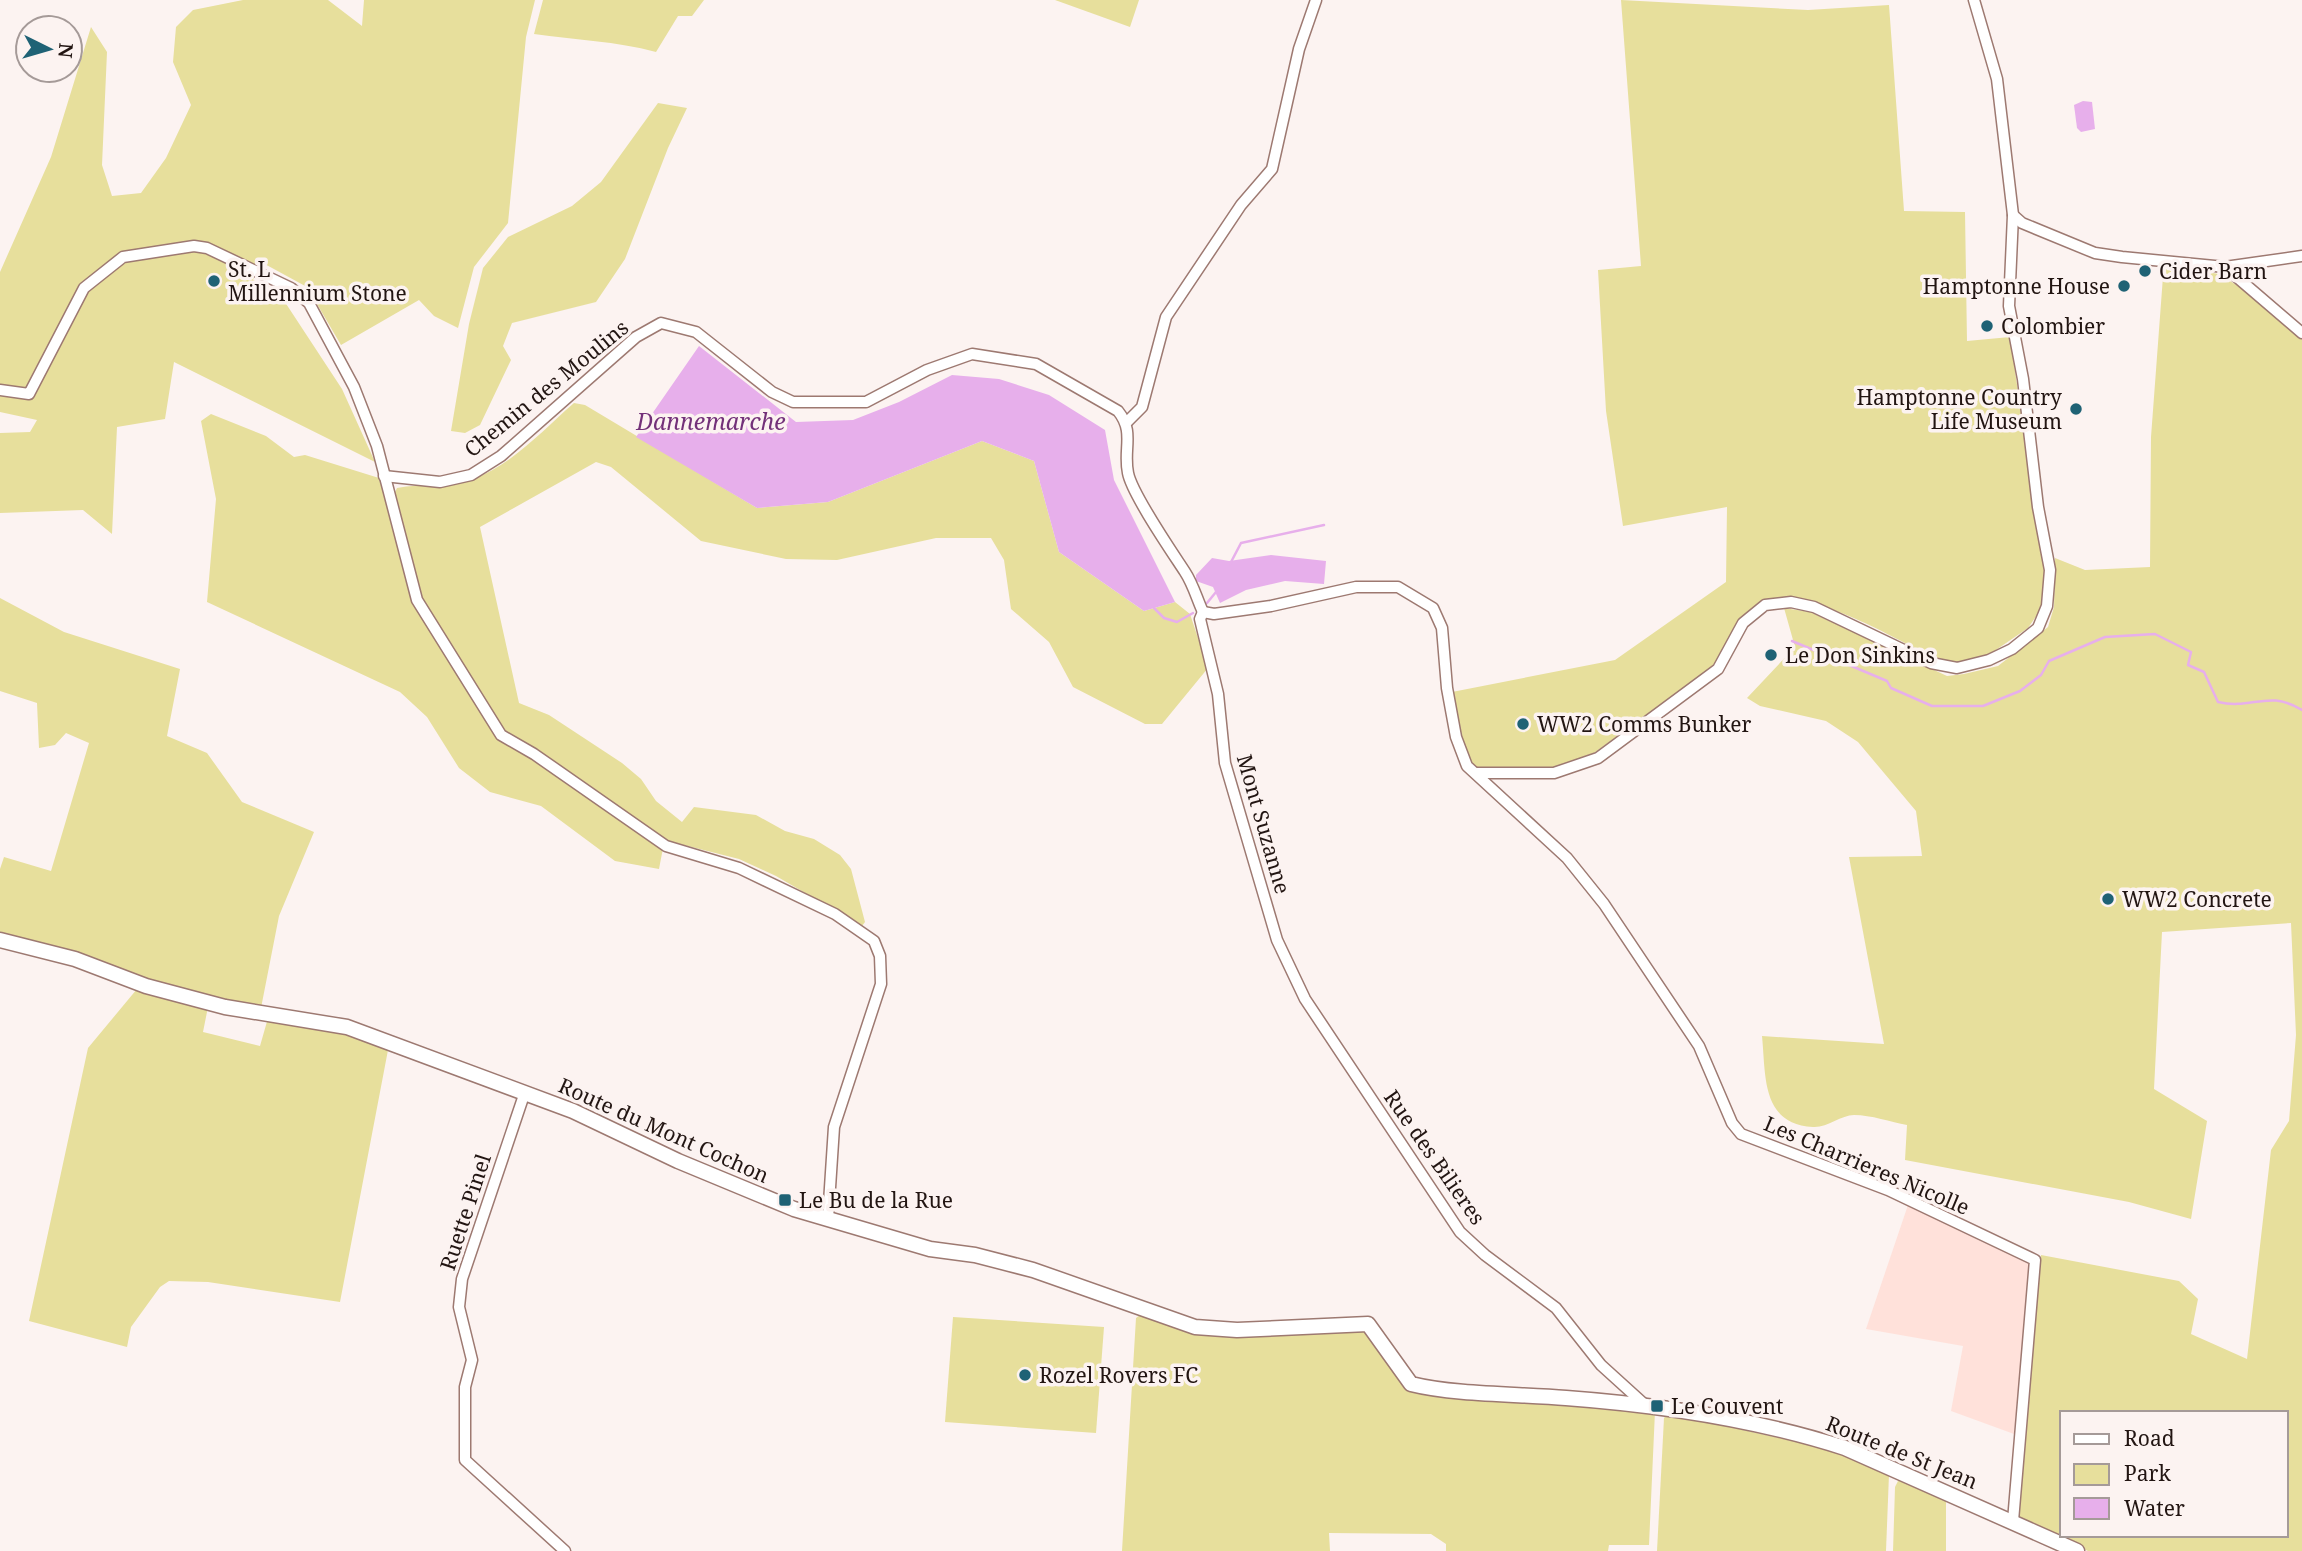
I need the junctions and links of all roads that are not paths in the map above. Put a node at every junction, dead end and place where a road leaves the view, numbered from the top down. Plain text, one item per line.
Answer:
1 (1316, 0) edge
2 (1974, 0) edge
3 (2013, 215) junction
4 (2302, 256) edge
5 (2225, 267) junction
6 (2302, 333) edge
7 (0, 390) edge
8 (1127, 422) junction
9 (384, 476) junction
10 (1203, 612) junction
11 (1476, 774) junction
12 (0, 940) edge
13 (1305, 999) joint
14 (525, 1092) junction
15 (828, 1218) junction
16 (1411, 1384) joint
17 (1644, 1404) junction
18 (2013, 1521) junction
19 (565, 1551) edge
20 (2077, 1551) edge

1 - 8 street
2 - 3 street
3 - 5 street
3 - 11 street
4 - 5 street
5 - 6 street
7 - 9 street
8 - 9 street, Chemin des Moulins
8 - 10 street
9 - 15 street
10 - 11 street
10 - 13 street, Mont Suzanne
11 - 18 street, Les Charrieres Nicolle
12 - 14 main road, Route du Mont Cochon
13 - 17 street, Rue des Bilieres
14 - 15 main road, Route du Mont Cochon
14 - 19 street, Ruette Pinel
15 - 16 main road, Route du Mont Cochon
16 - 17 main road, Route de St Jean
17 - 18 main road, Route de St Jean
18 - 20 main road, Route de St Jean

